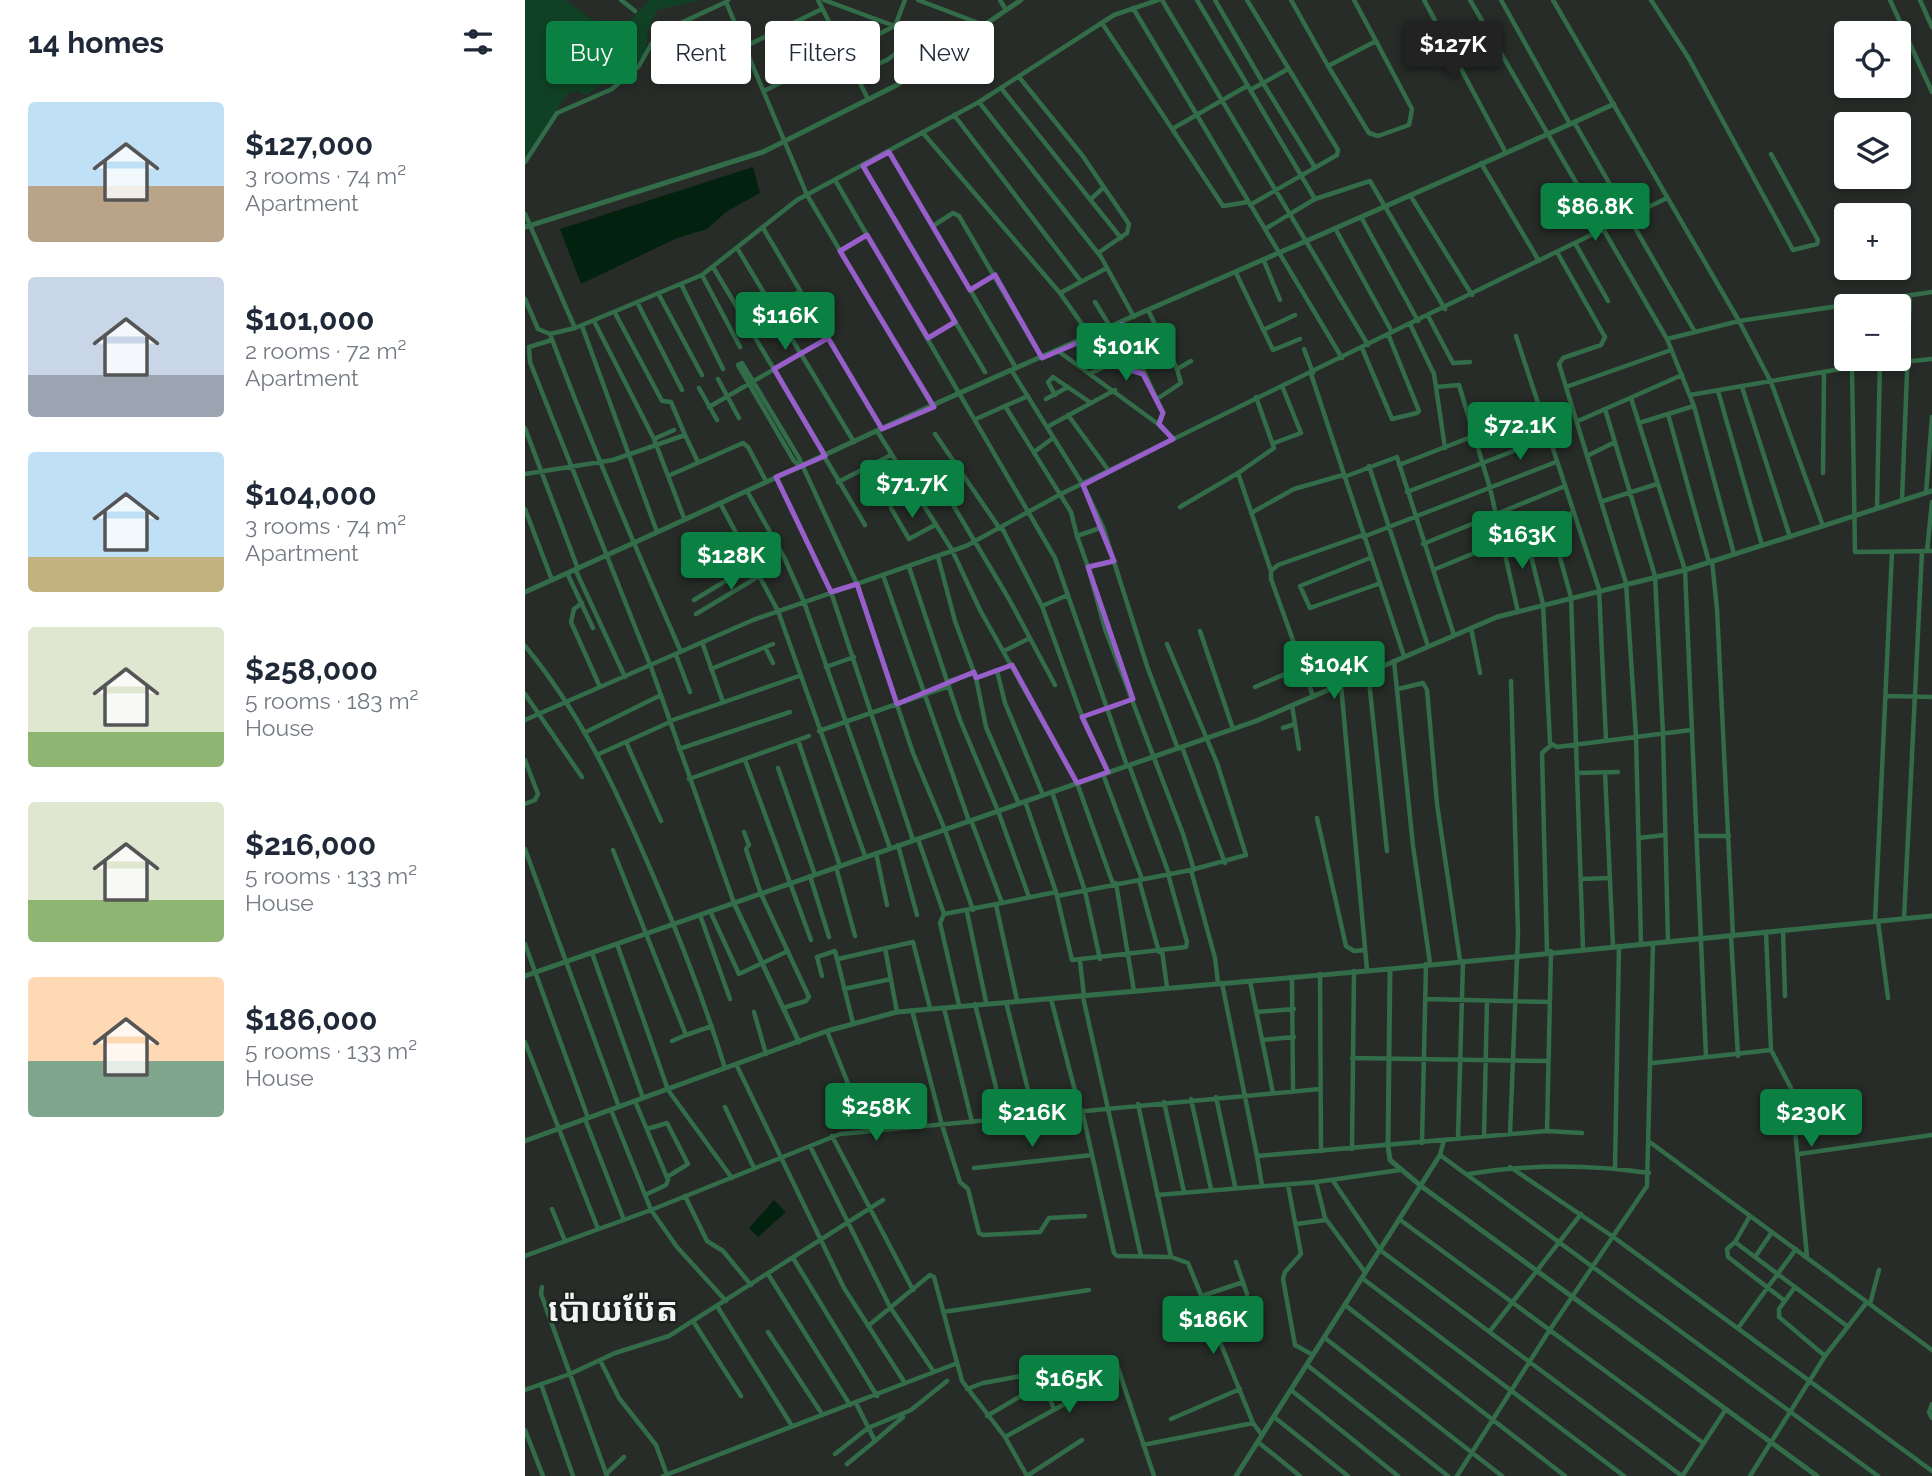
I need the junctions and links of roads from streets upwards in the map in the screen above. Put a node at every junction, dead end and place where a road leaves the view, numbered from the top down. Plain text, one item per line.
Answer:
1 (621, 0) edge
2 (817, 0) edge
3 (824, 0) edge
4 (905, 0) edge
5 (918, 0) edge
6 (1000, 0) edge
7 (1021, 0) edge
8 (1160, 0) edge
9 (1197, 0) edge
10 (1215, 0) edge
11 (1247, 0) edge
12 (1291, 0) edge
13 (1354, 0) edge
14 (1424, 0) edge
15 (1470, 0) edge
16 (1501, 0) edge
17 (1553, 0) edge
18 (1651, 0) edge
19 (1892, 0) edge
20 (1920, 0) edge
21 (727, 1) edge
22 (1133, 8) junction
23 (822, 9) junction
24 (1006, 10) junction
25 (635, 11) dead end
26 (734, 21) edge
27 (828, 21) edge
28 (897, 21) edge
29 (974, 21) edge
30 (990, 21) edge
31 (1102, 23) junction
32 (894, 26) edge
33 (1932, 27) edge
34 (1376, 41) junction
35 (751, 44) edge
36 (751, 63) edge
37 (1328, 66) junction
38 (1288, 69) junction
39 (1019, 77) junction
40 (1263, 83) junction
41 (779, 84) edge
42 (860, 84) edge
43 (898, 84) edge
44 (1001, 88) junction
45 (1248, 88) junction
46 (764, 91) junction
47 (1932, 92) edge
48 (868, 99) junction
49 (1221, 101) junction
50 (979, 102) junction
51 (1614, 104) junction
52 (954, 115) junction
53 (1196, 115) junction
54 (1572, 123) junction
55 (1172, 129) junction
56 (923, 133) junction
57 (1545, 133) junction
58 (783, 142) junction
59 (1505, 151) junction
60 (889, 152) junction
61 (1771, 154) dead end
62 (525, 162) edge
63 (1481, 162) junction
64 (863, 166) junction
65 (1314, 166) junction
66 (1300, 174) junction
67 (835, 180) junction
68 (1104, 187) junction
69 (1275, 190) junction
70 (1409, 194) junction
71 (807, 195) junction
72 (1667, 198) junction
73 (1091, 199) junction
74 (1315, 199) junction
75 (1249, 203) junction
76 (1385, 206) junction
77 (1289, 213) junction
78 (525, 214) edge
79 (1361, 216) junction
80 (1628, 219) junction
81 (528, 226) edge
82 (933, 226) junction
83 (763, 228) junction
84 (1335, 228) junction
85 (1265, 229) junction
86 (1602, 231) junction
87 (867, 235) junction
88 (1121, 238) junction
89 (1307, 241) junction
90 (1575, 243) junction
91 (737, 248) junction
92 (840, 251) junction
93 (1557, 252) junction
94 (1098, 253) junction
95 (1281, 253) junction
96 (1264, 261) junction
97 (1539, 261) junction
98 (713, 267) junction
99 (1107, 268) junction
100 (1236, 273) junction
101 (702, 275) junction
102 (995, 275) junction
103 (1080, 279) junction
104 (681, 284) junction
105 (970, 290) junction
106 (800, 291) junction
107 (1932, 292) edge
108 (658, 293) junction
109 (1060, 293) junction
110 (1472, 295) junction
111 (1911, 296) edge
112 (525, 299) edge
113 (1280, 300) dead end
114 (1608, 301) dead end
115 (637, 302) junction
116 (1095, 302) dead end
117 (773, 308) junction
118 (1445, 309) junction
119 (1834, 309) edge
120 (1149, 312) junction
121 (615, 313) junction
122 (1295, 315) dead end
123 (1428, 316) junction
124 (1135, 318) junction
125 (594, 321) junction
126 (1418, 321) junction
127 (1739, 321) junction
128 (955, 323) junction
129 (747, 324) junction
130 (1122, 324) junction
131 (1410, 324) junction
132 (582, 326) junction
133 (575, 328) junction
134 (1111, 329) junction
135 (1263, 330) junction
136 (1695, 332) junction
137 (1390, 333) junction
138 (550, 334) junction
139 (1516, 336) dead end
140 (828, 338) junction
141 (928, 338) junction
142 (1091, 338) junction
143 (1300, 339) dead end
144 (1667, 339) junction
145 (552, 340) junction
146 (1365, 346) junction
147 (740, 347) dead end
148 (1304, 349) dead end
149 (1672, 350) junction
150 (1058, 351) junction
151 (1134, 353) junction
152 (801, 354) junction
153 (1042, 358) junction
154 (1342, 358) junction
155 (1122, 359) junction
156 (1932, 359) edge
157 (1911, 360) edge
158 (1191, 361) dead end
159 (1470, 362) dead end
160 (723, 369) dead end
161 (774, 369) junction
162 (1177, 369) junction
163 (1014, 370) junction
164 (1834, 370) edge
165 (1852, 371) edge
166 (1880, 371) edge
167 (1907, 371) edge
168 (985, 372) dead end
169 (1824, 372) junction
170 (1090, 373) junction
171 (1312, 373) junction
172 (1143, 374) junction
173 (702, 375) dead end
174 (1682, 375) junction
175 (718, 379) dead end
176 (1771, 382) junction
177 (751, 383) junction
178 (1282, 386) junction
179 (1068, 387) junction
180 (1436, 387) junction
181 (1566, 387) junction
182 (1742, 387) junction
183 (699, 388) dead end
184 (683, 390) dead end
185 (1115, 390) junction
186 (1718, 391) junction
187 (1055, 394) junction
188 (962, 395) junction
189 (1690, 395) junction
190 (1028, 396) junction
191 (727, 397) junction
192 (1257, 397) junction
193 (1631, 398) junction
194 (1046, 399) dead end
195 (1157, 399) junction
196 (1091, 403) junction
197 (1005, 406) junction
198 (1694, 406) junction
199 (709, 407) junction
200 (933, 407) junction
201 (1605, 409) junction
202 (1538, 411) junction
203 (1668, 414) junction
204 (1068, 415) junction
205 (1932, 417) edge
206 (739, 418) dead end
207 (975, 419) junction
208 (717, 420) dead end
209 (1578, 421) junction
210 (1639, 423) junction
211 (1158, 424) junction
212 (1047, 427) junction
213 (525, 428) edge
214 (674, 430) dead end
215 (879, 430) junction
216 (935, 434) dead end
217 (685, 435) junction
218 (1546, 435) junction
219 (1474, 437) junction
220 (1053, 438) junction
221 (1173, 439) junction
222 (655, 442) junction
223 (854, 442) junction
224 (1615, 442) junction
225 (1274, 443) junction
226 (1445, 448) junction
227 (1034, 452) junction
228 (628, 455) junction
229 (891, 455) junction
230 (824, 456) junction
231 (1589, 456) junction
232 (603, 462) junction
233 (698, 462) junction
234 (1482, 463) junction
235 (1556, 463) junction
236 (1399, 465) junction
237 (801, 466) junction
238 (1369, 466) junction
239 (572, 467) junction
240 (542, 471) junction
241 (1109, 471) junction
242 (934, 473) dead end
243 (1238, 473) junction
244 (1823, 473) dead end
245 (525, 474) edge
246 (668, 476) junction
247 (1344, 476) junction
248 (776, 477) junction
249 (766, 481) junction
250 (838, 482) junction
251 (1657, 484) junction
252 (1083, 485) junction
253 (1565, 486) junction
254 (1490, 488) junction
255 (747, 490) junction
256 (1407, 492) junction
257 (1631, 492) junction
258 (1929, 492) edge
259 (1061, 494) junction
260 (1902, 500) junction
261 (1603, 501) junction
262 (720, 502) junction
263 (1932, 502) edge
264 (1877, 507) junction
265 (891, 508) dead end
266 (1180, 508) dead end
267 (525, 509) edge
268 (1574, 512) junction
269 (1031, 513) junction
270 (1251, 513) junction
271 (1853, 514) junction
272 (1414, 516) junction
273 (1496, 516) junction
274 (684, 518) junction
275 (1550, 523) junction
276 (865, 525) dead end
277 (935, 525) junction
278 (1389, 526) junction
279 (1823, 526) junction
280 (1103, 527) junction
281 (1001, 529) junction
282 (657, 532) junction
283 (1525, 532) junction
284 (1077, 536) junction
285 (1363, 536) junction
286 (1790, 537) junction
287 (975, 541) junction
288 (632, 542) junction
289 (1502, 542) junction
290 (1423, 544) junction
291 (1762, 545) junction
292 (952, 550) junction
293 (1927, 551) edge
294 (1892, 552) junction
295 (1734, 554) junction
296 (607, 555) junction
297 (938, 557) junction
298 (1370, 558) junction
299 (1114, 561) junction
300 (1711, 562) junction
301 (755, 564) junction
302 (909, 567) junction
303 (1087, 567) junction
304 (577, 570) junction
305 (1432, 570) junction
306 (1685, 570) junction
307 (1271, 571) junction
308 (568, 575) junction
309 (761, 575) junction
310 (883, 575) junction
311 (1655, 576) junction
312 (552, 580) junction
313 (1626, 583) junction
314 (857, 584) junction
315 (1378, 584) junction
316 (1599, 589) junction
317 (526, 590) edge
318 (831, 592) junction
319 (1068, 595) junction
320 (1571, 597) junction
321 (694, 600) dead end
322 (804, 602) junction
323 (582, 603) junction
324 (1543, 604) junction
325 (1042, 606) junction
326 (778, 611) junction
327 (1518, 612) junction
328 (696, 614) dead end
329 (593, 628) dead end
330 (1471, 628) junction
331 (1200, 631) dead end
332 (1454, 635) junction
333 (1030, 638) junction
334 (702, 642) junction
335 (773, 644) dead end
336 (1167, 644) dead end
337 (525, 646) edge
338 (1428, 646) junction
339 (765, 647) junction
340 (1004, 651) junction
341 (679, 653) junction
342 (1404, 656) junction
343 (853, 657) junction
344 (1394, 660) junction
345 (773, 663) dead end
346 (1012, 665) junction
347 (651, 667) junction
348 (826, 667) junction
349 (1302, 668) junction
350 (711, 669) junction
351 (997, 671) junction
352 (1367, 672) junction
353 (1480, 673) dead end
354 (975, 675) junction
355 (799, 676) junction
356 (625, 677) junction
357 (1511, 681) dead end
358 (948, 684) junction
359 (1340, 684) junction
360 (1055, 685) dead end
361 (600, 687) junction
362 (1255, 687) dead end
363 (1398, 689) junction
364 (690, 692) dead end
365 (525, 694) edge
366 (661, 695) junction
367 (923, 695) junction
368 (1313, 696) junction
369 (1887, 696) junction
370 (1915, 696) junction
371 (1932, 696) edge
372 (1133, 699) junction
373 (567, 701) junction
374 (723, 702) junction
375 (897, 704) junction
376 (1292, 705) junction
377 (1107, 709) junction
378 (790, 712) dead end
379 (540, 713) junction
380 (870, 714) junction
381 (525, 720) edge
382 (670, 722) junction
383 (844, 722) junction
384 (1295, 724) junction
385 (1283, 728) dead end
386 (1233, 729) junction
387 (1691, 730) junction
388 (586, 732) junction
389 (819, 732) junction
390 (1663, 734) junction
391 (809, 736) dead end
392 (1636, 736) junction
393 (1207, 738) junction
394 (798, 740) junction
395 (1606, 740) junction
396 (626, 742) junction
397 (1577, 744) junction
398 (1551, 745) junction
399 (1180, 748) junction
400 (1299, 749) dead end
401 (679, 750) junction
402 (599, 754) junction
403 (1155, 757) junction
404 (525, 760) edge
405 (745, 760) junction
406 (1128, 765) junction
407 (778, 768) dead end
408 (1605, 772) junction
409 (1618, 772) dead end
410 (1105, 773) junction
411 (1578, 773) junction
412 (582, 777) dead end
413 (689, 779) junction
414 (1077, 783) junction
415 (1052, 792) junction
416 (1043, 795) junction
417 (1022, 802) junction
418 (525, 804) edge
419 (998, 811) junction
420 (1317, 818) dead end
421 (661, 821) dead end
422 (970, 821) junction
423 (945, 830) junction
424 (744, 832) dead end
425 (1665, 835) junction
426 (1729, 835) junction
427 (1697, 836) junction
428 (1639, 838) junction
429 (916, 839) junction
430 (898, 845) junction
431 (890, 848) junction
432 (525, 849) edge
433 (613, 850) dead end
434 (1387, 851) dead end
435 (876, 853) junction
436 (865, 856) junction
437 (1225, 863) junction
438 (838, 866) junction
439 (1192, 870) junction
440 (1169, 874) junction
441 (813, 876) junction
442 (1610, 878) junction
443 (1581, 879) junction
444 (1141, 880) junction
445 (789, 883) junction
446 (1114, 883) junction
447 (1085, 891) junction
448 (761, 894) junction
449 (1057, 894) junction
450 (1029, 897) junction
451 (734, 903) junction
452 (999, 904) junction
453 (887, 905) dead end
454 (710, 911) junction
455 (970, 911) junction
456 (944, 914) junction
457 (700, 915) junction
458 (918, 915) dead end
459 (1932, 916) edge
460 (1904, 919) junction
461 (1876, 921) junction
462 (676, 924) junction
463 (1783, 931) junction
464 (1766, 933) junction
465 (648, 934) junction
466 (855, 936) dead end
467 (1732, 936) junction
468 (829, 937) dead end
469 (811, 940) dead end
470 (1701, 940) junction
471 (1668, 942) junction
472 (1653, 943) junction
473 (525, 944) edge
474 (617, 944) junction
475 (1641, 944) junction
476 (1616, 946) junction
477 (885, 948) junction
478 (1583, 949) junction
479 (1365, 950) junction
480 (788, 951) junction
481 (1160, 951) junction
482 (1549, 951) junction
483 (592, 953) junction
484 (1130, 955) junction
485 (1517, 955) junction
486 (838, 959) junction
487 (1100, 959) junction
488 (1461, 960) junction
489 (566, 961) junction
490 (1080, 961) junction
491 (1428, 963) junction
492 (762, 964) junction
493 (1390, 969) junction
494 (1367, 970) junction
495 (1354, 971) junction
496 (536, 973) junction
497 (1320, 973) junction
498 (525, 976) edge
499 (822, 976) dead end
500 (1292, 976) junction
501 (891, 979) junction
502 (1250, 980) junction
503 (1220, 983) junction
504 (1167, 987) junction
505 (844, 989) junction
506 (1134, 991) junction
507 (1784, 996) dead end
508 (1084, 997) junction
509 (1888, 998) dead end
510 (730, 999) dead end
511 (1051, 999) junction
512 (1425, 999) junction
513 (1017, 1000) junction
514 (1461, 1000) junction
515 (1005, 1001) junction
516 (1487, 1001) junction
517 (1514, 1001) junction
518 (986, 1002) junction
519 (1549, 1002) junction
520 (974, 1004) junction
521 (959, 1005) junction
522 (943, 1007) junction
523 (783, 1008) junction
524 (930, 1008) junction
525 (1294, 1009) junction
526 (912, 1010) junction
527 (897, 1012) junction
528 (1256, 1012) junction
529 (754, 1013) dead end
530 (853, 1023) junction
531 (712, 1026) junction
532 (827, 1031) junction
533 (686, 1035) junction
534 (1294, 1037) junction
535 (1262, 1040) junction
536 (673, 1041) dead end
537 (525, 1042) edge
538 (799, 1042) junction
539 (1771, 1050) junction
540 (766, 1054) junction
541 (1738, 1056) junction
542 (1706, 1057) junction
543 (1352, 1058) junction
544 (1388, 1059) junction
545 (1423, 1059) junction
546 (1460, 1059) junction
547 (1484, 1060) junction
548 (1514, 1061) junction
549 (1548, 1061) junction
550 (1653, 1063) junction
551 (736, 1065) junction
552 (725, 1068) junction
553 (1320, 1089) junction
554 (668, 1090) junction
555 (1293, 1091) junction
556 (1273, 1093) junction
557 (1243, 1096) junction
558 (1216, 1097) junction
559 (643, 1098) junction
560 (1191, 1099) junction
561 (853, 1100) junction
562 (635, 1101) junction
563 (1164, 1102) junction
564 (1138, 1104) junction
565 (839, 1105) dead end
566 (619, 1107) junction
567 (725, 1107) dead end
568 (1109, 1107) junction
569 (859, 1109) junction
570 (611, 1110) junction
571 (1081, 1110) junction
572 (851, 1112) dead end
573 (1034, 1114) junction
574 (587, 1119) junction
575 (1004, 1119) junction
576 (972, 1122) junction
577 (942, 1125) junction
578 (557, 1129) junction
579 (647, 1129) junction
580 (867, 1131) junction
581 (1547, 1131) junction
582 (1582, 1133) dead end
583 (1510, 1134) junction
584 (1932, 1135) edge
585 (832, 1136) junction
586 (1484, 1136) junction
587 (1458, 1138) junction
588 (526, 1139) edge
589 (1444, 1140) junction
590 (1650, 1142) junction
591 (1422, 1143) junction
592 (810, 1146) junction
593 (1388, 1146) junction
594 (1352, 1149) junction
595 (1321, 1151) junction
596 (1799, 1154) junction
597 (1440, 1155) junction
598 (1092, 1156) junction
599 (1257, 1156) junction
600 (781, 1157) junction
601 (1510, 1167) junction
602 (754, 1168) junction
603 (974, 1168) dead end
604 (1615, 1168) junction
605 (1400, 1170) junction
606 (1649, 1173) junction
607 (1467, 1175) junction
608 (667, 1177) junction
609 (732, 1178) junction
610 (1333, 1181) junction
611 (1316, 1182) junction
612 (1288, 1185) junction
613 (1420, 1185) junction
614 (1235, 1186) junction
615 (1262, 1186) junction
616 (1210, 1189) junction
617 (1184, 1192) junction
618 (645, 1195) junction
619 (1157, 1195) junction
620 (685, 1196) junction
621 (883, 1200) dead end
622 (552, 1209) dead end
623 (651, 1210) junction
624 (871, 1210) junction
625 (1581, 1214) junction
626 (1085, 1216) dead end
627 (1750, 1216) junction
628 (1399, 1219) junction
629 (624, 1220) junction
630 (1326, 1220) junction
631 (847, 1223) junction
632 (1296, 1224) junction
633 (598, 1229) junction
634 (1772, 1232) junction
635 (1612, 1236) junction
636 (821, 1240) junction
637 (565, 1241) junction
638 (1561, 1241) junction
639 (1735, 1242) junction
640 (1796, 1249) junction
641 (1380, 1250) junction
642 (525, 1256) edge
643 (1142, 1256) junction
644 (1171, 1257) junction
645 (1755, 1257) junction
646 (793, 1258) junction
647 (1807, 1258) junction
648 (1235, 1262) dead end
649 (1593, 1265) junction
650 (1879, 1270) dead end
651 (1537, 1271) junction
652 (1778, 1273) junction
653 (768, 1274) junction
654 (1363, 1275) junction
655 (1243, 1282) junction
656 (751, 1285) junction
657 (542, 1287) dead end
658 (1767, 1287) junction
659 (1795, 1287) junction
660 (913, 1290) junction
661 (1089, 1290) dead end
662 (1247, 1294) dead end
663 (1202, 1296) junction
664 (1572, 1297) junction
665 (726, 1301) junction
666 (1784, 1301) junction
667 (1513, 1303) junction
668 (1868, 1303) junction
669 (1345, 1305) junction
670 (717, 1306) junction
671 (890, 1307) junction
672 (943, 1312) junction
673 (693, 1321) junction
674 (868, 1326) junction
675 (1847, 1326) junction
676 (1738, 1328) junction
677 (1490, 1331) junction
678 (1549, 1331) junction
679 (768, 1332) dead end
680 (1325, 1338) junction
681 (1932, 1350) edge
682 (1313, 1355) junction
683 (1825, 1356) junction
684 (600, 1360) junction
685 (1531, 1362) junction
686 (955, 1364) junction
687 (1307, 1365) junction
688 (933, 1372) junction
689 (1120, 1373) junction
690 (571, 1374) junction
691 (1040, 1375) junction
692 (947, 1381) dead end
693 (1811, 1381) junction
694 (1043, 1383) junction
695 (541, 1384) junction
696 (905, 1384) junction
697 (967, 1389) junction
698 (1240, 1389) junction
699 (525, 1390) edge
700 (1291, 1390) junction
701 (1512, 1391) junction
702 (741, 1396) dead end
703 (877, 1396) junction
704 (856, 1403) junction
705 (1932, 1404) edge
706 (850, 1405) junction
707 (1054, 1409) junction
708 (1726, 1409) junction
709 (911, 1410) junction
710 (1792, 1413) junction
711 (822, 1414) junction
712 (987, 1416) junction
713 (1274, 1417) junction
714 (1932, 1418) edge
715 (1171, 1419) dead end
716 (1493, 1421) junction
717 (1253, 1423) junction
718 (792, 1426) junction
719 (868, 1428) junction
720 (525, 1430) edge
721 (1262, 1436) junction
722 (1005, 1437) junction
723 (1082, 1440) dead end
724 (875, 1441) junction
725 (1258, 1442) junction
726 (1703, 1443) junction
727 (1771, 1443) junction
728 (1143, 1445) junction
729 (1473, 1453) junction
730 (835, 1454) dead end
731 (624, 1457) dead end
732 (847, 1464) dead end
733 (1932, 1471) edge
734 (607, 1475) edge
735 (665, 1475) edge
736 (1239, 1475) edge
737 (543, 1476) edge
738 (573, 1476) edge
739 (1027, 1476) edge
740 (1154, 1476) edge
741 (1300, 1476) edge
742 (1348, 1476) edge
743 (1398, 1476) edge
744 (1448, 1476) edge
745 (1457, 1476) edge
746 (1502, 1476) edge
747 (1565, 1476) edge
748 (1624, 1476) edge
749 (1682, 1476) edge
750 (1750, 1476) edge
751 (1817, 1476) edge
752 (1878, 1476) edge

1 - 25 street
2 - 23 street
3 - 32 street
4 - 28 street
5 - 29 street
6 - 24 street
7 - 24 street
8 - 22 street
8 - 49 street
9 - 45 street
10 - 40 street
11 - 38 street
12 - 37 street
13 - 34 street
14 - 59 street
15 - 57 street
16 - 54 street
17 - 51 street
18 - 61 street
19 - 47 street
20 - 33 street
21 - 26 street
21 - 62 street
22 - 31 street
22 - 53 street
23 - 27 street
23 - 35 street
24 - 30 street
31 - 39 street
31 - 55 street
34 - 37 street
34 - 37 street
36 - 46 street
38 - 40 street
38 - 65 street
39 - 44 street
39 - 68 street
40 - 45 street
40 - 65 street
41 - 46 street
42 - 48 street
43 - 48 street
44 - 50 street
44 - 73 street
45 - 49 street
45 - 66 street
46 - 58 street
48 - 58 street
49 - 53 street
49 - 69 street
50 - 52 street
50 - 94 street
51 - 54 street
51 - 72 street
52 - 56 street
52 - 103 street
53 - 55 street
53 - 75 street
54 - 57 street
54 - 80 street
55 - 75 street
56 - 60 street
56 - 109 street
57 - 59 street
57 - 86 street
58 - 71 street
58 - 81 street
59 - 63 street
60 - 64 street
60 - 82 street
63 - 70 street
63 - 97 street
64 - 67 street
64 - 128 street
65 - 66 street
66 - 69 street
66 - 74 street
67 - 71 street
67 - 87 street
68 - 73 street
68 - 88 street
69 - 75 street
69 - 77 street
70 - 76 street
70 - 110 street
71 - 83 street
71 - 92 street
72 - 80 street
72 - 127 street
73 - 88 street
74 - 76 street
74 - 77 street
75 - 85 street
76 - 79 street
76 - 118 street
77 - 85 street
77 - 89 street
78 - 81 street
79 - 84 street
79 - 126 street
80 - 86 street
80 - 136 street
81 - 133 street
82 - 102 street
82 - 105 street
83 - 91 street
83 - 106 street
84 - 89 street
84 - 137 street
85 - 95 street
86 - 90 street
86 - 144 street
87 - 92 street
87 - 141 street
88 - 94 street
89 - 95 street
89 - 146 street
90 - 93 street
90 - 114 street
91 - 98 street
91 - 117 street
92 - 200 street
93 - 97 street
93 - 181 street
94 - 99 street
95 - 96 street
95 - 154 street
96 - 100 street
96 - 113 street
97 - 110 street
98 - 101 street
98 - 129 street
99 - 103 street
99 - 124 street
100 - 120 street
100 - 135 street
101 - 104 street
101 - 147 street
102 - 105 street
102 - 153 street
103 - 109 street
104 - 108 street
104 - 160 street
105 - 163 street
106 - 117 street
106 - 140 street
107 - 111 street
108 - 115 street
108 - 173 street
109 - 142 street
110 - 118 street
112 - 138 street
115 - 121 street
115 - 184 street
116 - 134 street
117 - 129 street
117 - 152 street
118 - 123 street
119 - 127 street
120 - 124 street
120 - 162 street
121 - 125 street
121 - 217 street
122 - 135 street
123 - 126 street
123 - 159 street
124 - 130 street
125 - 132 street
125 - 222 street
126 - 131 street
127 - 136 street
127 - 176 street
128 - 141 street
128 - 168 street
129 - 161 street
130 - 134 street
130 - 151 street
131 - 137 street
131 - 180 street
132 - 133 street
132 - 228 street
133 - 138 street
134 - 142 street
135 - 143 street
136 - 144 street
137 - 146 street
137 - 146 street
138 - 145 street
139 - 202 street
140 - 152 street
140 - 215 street
141 - 188 street
142 - 150 street
144 - 149 street
145 - 232 street
145 - 239 street
146 - 154 street
148 - 171 street
149 - 174 street
149 - 181 street
150 - 153 street
150 - 170 street
151 - 155 street
151 - 172 street
152 - 161 street
152 - 223 street
153 - 163 street
154 - 171 street
155 - 170 street
155 - 172 street
156 - 157 street
158 - 162 street
161 - 177 street
161 - 230 street
162 - 195 street
163 - 188 street
163 - 190 street
164 - 169 street
165 - 271 street
166 - 264 street
167 - 260 street
169 - 176 street
169 - 244 street
170 - 185 street
171 - 178 street
171 - 247 street
172 - 195 street
174 - 189 street
174 - 193 street
175 - 191 street
176 - 182 street
176 - 279 street
177 - 191 street
177 - 237 street
178 - 192 street
178 - 225 street
179 - 187 street
179 - 187 street
179 - 196 street
180 - 219 street
180 - 226 street
181 - 209 street
182 - 186 street
182 - 286 street
183 - 199 street
185 - 196 street
185 - 211 street
186 - 189 street
186 - 291 street
187 - 194 street
188 - 200 street
188 - 207 street
189 - 198 street
190 - 197 street
190 - 212 street
191 - 199 street
191 - 206 street
192 - 221 street
192 - 225 street
193 - 201 street
193 - 210 street
195 - 211 street
196 - 204 street
197 - 207 street
197 - 227 street
198 - 203 street
198 - 295 street
199 - 208 street
200 - 215 street
201 - 209 street
201 - 224 street
202 - 218 street
202 - 219 street
203 - 210 street
203 - 300 street
204 - 212 street
204 - 241 street
205 - 258 street
207 - 269 street
209 - 231 street
210 - 251 street
211 - 221 street
212 - 220 street
213 - 240 street
214 - 222 street
215 - 223 street
215 - 229 street
216 - 281 street
217 - 222 street
217 - 233 street
218 - 234 street
218 - 235 street
219 - 226 street
219 - 234 street
220 - 227 street
220 - 252 street
221 - 241 street
222 - 228 street
222 - 246 street
223 - 230 street
224 - 231 street
224 - 257 street
225 - 243 street
226 - 236 street
227 - 259 street
228 - 232 street
228 - 282 street
229 - 250 street
229 - 277 street
230 - 237 street
230 - 250 street
231 - 261 street
232 - 239 street
232 - 288 street
233 - 246 street
233 - 249 street
234 - 254 street
234 - 256 street
235 - 253 street
235 - 254 street
236 - 238 street
236 - 256 street
237 - 248 street
237 - 314 street
238 - 247 street
238 - 278 street
239 - 240 street
239 - 296 street
240 - 245 street
240 - 304 street
241 - 252 street
242 - 287 street
243 - 266 street
243 - 270 street
246 - 274 street
247 - 270 street
247 - 285 street
248 - 249 street
248 - 318 street
249 - 255 street
250 - 276 street
251 - 257 street
251 - 306 street
252 - 259 street
252 - 280 street
253 - 268 street
253 - 273 street
254 - 272 street
254 - 273 street
255 - 262 street
255 - 322 street
256 - 272 street
257 - 261 street
257 - 311 street
258 - 260 street
259 - 269 street
259 - 284 street
260 - 264 street
261 - 313 street
262 - 274 street
262 - 301 street
263 - 293 street
264 - 271 street
265 - 277 street
267 - 312 street
268 - 275 street
268 - 316 street
269 - 281 street
269 - 319 street
270 - 307 street
271 - 279 street
271 - 294 street
272 - 278 street
272 - 290 street
273 - 289 street
273 - 290 street
274 - 282 street
275 - 283 street
275 - 320 street
277 - 292 street
278 - 285 street
278 - 338 street
279 - 286 street
280 - 284 street
280 - 299 street
281 - 287 street
281 - 325 street
282 - 288 street
283 - 289 street
283 - 324 street
284 - 303 street
285 - 298 street
285 - 307 street
286 - 291 street
287 - 292 street
287 - 333 street
288 - 296 street
288 - 341 street
289 - 305 street
289 - 327 street
290 - 305 street
291 - 295 street
292 - 297 street
292 - 340 street
293 - 294 street
293 - 370 street
294 - 369 street
295 - 300 street
296 - 304 street
296 - 347 street
297 - 302 street
297 - 354 street
298 - 315 street
298 - 315 street
299 - 303 street
299 - 399 street
300 - 306 street
300 - 426 street
301 - 309 street
301 - 321 street
302 - 310 street
302 - 358 street
303 - 372 street
304 - 308 street
304 - 356 street
305 - 332 street
306 - 311 street
306 - 387 street
307 - 349 street
308 - 312 street
308 - 323 street
309 - 326 street
309 - 328 street
310 - 314 street
310 - 367 street
311 - 313 street
311 - 390 street
312 - 317 street
313 - 316 street
313 - 392 street
314 - 318 street
314 - 375 street
315 - 342 street
316 - 320 street
316 - 395 street
318 - 322 street
318 - 343 street
319 - 325 street
319 - 377 street
320 - 324 street
320 - 397 street
322 - 326 street
322 - 348 street
323 - 329 street
323 - 361 street
324 - 327 street
324 - 398 street
325 - 410 street
326 - 334 street
326 - 355 street
327 - 330 street
330 - 332 street
330 - 353 street
331 - 386 street
332 - 338 street
333 - 340 street
333 - 360 street
334 - 341 street
334 - 350 street
335 - 339 street
336 - 393 street
337 - 373 street
338 - 342 street
339 - 345 street
339 - 350 street
340 - 346 street
341 - 347 street
341 - 364 street
342 - 344 street
343 - 348 street
343 - 380 street
344 - 352 street
344 - 363 street
346 - 351 street
346 - 414 street
347 - 356 street
347 - 366 street
348 - 383 street
349 - 352 street
349 - 362 street
349 - 368 street
350 - 374 street
351 - 354 street
351 - 416 street
352 - 359 street
352 - 434 street
354 - 358 street
354 - 417 street
355 - 374 street
355 - 389 street
356 - 361 street
357 - 485 street
358 - 367 street
358 - 419 street
359 - 368 street
359 - 479 street
361 - 373 street
363 - 488 street
363 - 491 street
365 - 379 street
366 - 382 street
366 - 388 street
367 - 375 street
367 - 422 street
368 - 376 street
369 - 370 street
369 - 461 street
370 - 371 street
370 - 460 street
372 - 377 street
372 - 403 street
373 - 379 street
373 - 388 street
374 - 382 street
375 - 380 street
375 - 423 street
376 - 384 street
376 - 386 street
377 - 406 street
378 - 401 street
379 - 381 street
379 - 412 street
380 - 383 street
380 - 429 street
382 - 396 street
382 - 401 street
383 - 389 street
383 - 431 street
384 - 385 street
384 - 400 street
386 - 393 street
387 - 390 street
387 - 427 street
388 - 402 street
389 - 436 street
390 - 392 street
390 - 425 street
391 - 394 street
392 - 395 street
392 - 428 street
393 - 399 street
393 - 437 street
394 - 405 street
394 - 438 street
395 - 397 street
396 - 402 street
396 - 421 street
397 - 398 street
397 - 411 street
398 - 482 street
399 - 403 street
399 - 437 street
401 - 413 street
402 - 462 street
403 - 406 street
403 - 439 street
404 - 418 street
405 - 413 street
405 - 445 street
406 - 410 street
406 - 440 street
407 - 441 street
408 - 409 street
408 - 411 street
408 - 442 street
410 - 414 street
410 - 444 street
411 - 443 street
413 - 451 street
414 - 415 street
414 - 446 street
415 - 416 street
415 - 447 street
416 - 417 street
417 - 419 street
417 - 449 street
419 - 422 street
419 - 450 street
420 - 479 street
422 - 423 street
422 - 452 street
423 - 429 street
423 - 455 street
424 - 448 street
425 - 428 street
425 - 471 street
426 - 427 street
426 - 467 street
427 - 470 street
428 - 475 street
429 - 430 street
429 - 456 street
430 - 431 street
430 - 458 street
431 - 435 street
432 - 489 street
433 - 465 street
435 - 436 street
435 - 453 street
436 - 438 street
437 - 439 street
438 - 441 street
438 - 466 street
439 - 440 street
439 - 503 street
440 - 444 street
440 - 481 street
441 - 445 street
441 - 468 street
442 - 443 street
442 - 476 street
443 - 478 street
444 - 446 street
444 - 481 street
445 - 448 street
445 - 469 street
446 - 447 street
446 - 484 street
447 - 449 street
447 - 487 street
448 - 451 street
448 - 480 street
449 - 450 street
449 - 490 street
450 - 452 street
451 - 454 street
451 - 492 street
452 - 455 street
452 - 513 street
454 - 457 street
454 - 492 street
455 - 456 street
455 - 518 street
456 - 521 street
457 - 462 street
457 - 510 street
459 - 460 street
460 - 461 street
461 - 463 street
461 - 509 street
462 - 465 street
462 - 531 street
463 - 464 street
463 - 507 street
464 - 467 street
464 - 539 street
465 - 474 street
465 - 533 street
467 - 470 street
467 - 541 street
470 - 471 street
470 - 542 street
471 - 472 street
472 - 475 street
472 - 550 street
473 - 496 street
474 - 483 street
474 - 554 street
475 - 476 street
476 - 478 street
476 - 604 street
477 - 486 street
477 - 501 street
477 - 524 street
478 - 482 street
479 - 494 street
480 - 492 street
480 - 523 street
481 - 484 street
481 - 504 street
482 - 485 street
482 - 519 street
483 - 489 street
483 - 559 street
484 - 487 street
484 - 506 street
485 - 488 street
485 - 517 street
486 - 499 street
486 - 505 street
487 - 490 street
488 - 491 street
488 - 514 street
489 - 496 street
489 - 566 street
490 - 508 street
491 - 493 street
491 - 512 street
492 - 523 street
493 - 494 street
493 - 544 street
494 - 495 street
495 - 497 street
495 - 543 street
496 - 498 street
496 - 574 street
497 - 500 street
497 - 553 street
500 - 502 street
500 - 525 street
501 - 505 street
501 - 527 street
502 - 503 street
502 - 528 street
503 - 504 street
503 - 557 street
504 - 506 street
505 - 530 street
506 - 508 street
508 - 511 street
508 - 568 street
511 - 513 street
511 - 571 street
512 - 514 street
512 - 545 street
513 - 515 street
514 - 516 street
514 - 546 street
515 - 518 street
515 - 573 street
516 - 517 street
516 - 547 street
517 - 519 street
517 - 548 street
518 - 520 street
519 - 549 street
520 - 521 street
520 - 575 street
521 - 522 street
522 - 524 street
522 - 576 street
523 - 538 street
524 - 526 street
525 - 528 street
525 - 534 street
526 - 527 street
526 - 577 street
527 - 530 street
528 - 535 street
529 - 540 street
530 - 532 street
531 - 533 street
531 - 552 street
532 - 538 street
532 - 561 street
533 - 536 street
534 - 535 street
534 - 555 street
535 - 556 street
537 - 578 street
538 - 540 street
539 - 541 street
539 - 596 street
540 - 551 street
541 - 542 street
542 - 550 street
543 - 544 street
543 - 594 street
544 - 545 street
544 - 593 street
545 - 546 street
545 - 591 street
546 - 547 street
546 - 587 street
547 - 548 street
547 - 586 street
548 - 549 street
548 - 583 street
549 - 581 street
550 - 590 street
551 - 552 street
551 - 600 street
552 - 554 street
553 - 555 street
553 - 595 street
554 - 559 street
554 - 609 street
555 - 556 street
556 - 557 street
557 - 558 street
557 - 599 street
558 - 560 street
558 - 614 street
559 - 562 street
560 - 563 street
560 - 616 street
561 - 565 street
561 - 569 street
562 - 566 street
562 - 579 street
563 - 564 street
563 - 617 street
564 - 568 street
564 - 619 street
566 - 570 street
567 - 602 street
568 - 571 street
568 - 643 street
569 - 572 street
569 - 580 street
570 - 574 street
570 - 618 street
571 - 573 street
571 - 598 street
573 - 575 street
574 - 578 street
574 - 629 street
575 - 576 street
576 - 577 street
577 - 580 street
577 - 626 street
578 - 588 street
578 - 633 street
579 - 608 street
579 - 608 street
580 - 585 street
581 - 582 street
581 - 583 street
583 - 586 street
584 - 596 street
585 - 592 street
585 - 624 street
586 - 587 street
587 - 589 street
589 - 591 street
589 - 597 street
590 - 606 street
590 - 627 street
591 - 593 street
592 - 600 street
592 - 631 street
593 - 594 street
593 - 605 street
594 - 595 street
595 - 599 street
596 - 647 street
597 - 607 street
597 - 613 street
598 - 603 street
598 - 643 street
599 - 615 street
600 - 602 street
600 - 636 street
601 - 604 street
601 - 607 street
601 - 625 street
602 - 609 street
604 - 606 street
605 - 610 street
605 - 613 street
606 - 635 street
607 - 638 street
608 - 618 street
609 - 620 street
610 - 611 street
610 - 641 street
611 - 612 street
611 - 630 street
612 - 615 street
612 - 632 street
613 - 628 street
613 - 651 street
614 - 615 street
614 - 616 street
616 - 617 street
617 - 619 street
618 - 623 street
619 - 644 street
620 - 623 street
620 - 656 street
621 - 624 street
622 - 637 street
623 - 629 street
623 - 665 street
624 - 631 street
624 - 660 street
625 - 635 street
625 - 638 street
627 - 634 street
627 - 639 street
628 - 641 street
628 - 667 street
629 - 633 street
630 - 632 street
630 - 654 street
631 - 636 street
631 - 671 street
632 - 682 street
633 - 637 street
634 - 640 street
634 - 645 street
635 - 649 street
635 - 676 street
636 - 646 street
636 - 674 street
637 - 642 street
638 - 649 street
638 - 651 street
639 - 645 street
639 - 658 street
640 - 647 street
640 - 652 street
641 - 654 street
641 - 677 street
643 - 644 street
644 - 663 street
645 - 652 street
646 - 653 street
646 - 703 street
647 - 668 street
648 - 655 street
649 - 664 street
649 - 710 street
650 - 668 street
651 - 664 street
651 - 667 street
652 - 658 street
652 - 659 street
653 - 656 street
653 - 706 street
654 - 669 street
654 - 701 street
655 - 662 street
655 - 663 street
656 - 665 street
657 - 690 street
658 - 666 street
658 - 676 street
659 - 666 street
659 - 675 street
660 - 671 street
660 - 672 street
661 - 672 street
663 - 698 street
664 - 678 street
664 - 708 street
665 - 670 street
666 - 683 street
667 - 677 street
667 - 678 street
668 - 675 street
668 - 681 street
669 - 680 street
669 - 716 street
670 - 673 street
670 - 718 street
671 - 674 street
671 - 688 street
672 - 686 street
673 - 684 street
673 - 702 street
674 - 696 street
675 - 683 street
676 - 693 street
677 - 685 street
678 - 685 street
678 - 726 street
679 - 711 street
680 - 682 street
680 - 729 street
682 - 687 street
683 - 693 street
684 - 690 street
684 - 735 street
685 - 701 street
685 - 749 street
686 - 688 street
686 - 697 street
687 - 700 street
687 - 744 street
688 - 696 street
689 - 691 street
689 - 707 street
689 - 728 street
690 - 695 street
690 - 734 street
691 - 694 street
691 - 697 street
692 - 709 street
693 - 710 street
693 - 733 street
694 - 707 street
694 - 712 street
695 - 699 street
695 - 738 street
696 - 703 street
697 - 712 street
698 - 715 street
698 - 717 street
700 - 713 street
700 - 743 street
701 - 716 street
701 - 748 street
703 - 704 street
704 - 706 street
704 - 719 street
705 - 714 street
706 - 711 street
707 - 722 street
708 - 726 street
708 - 727 street
709 - 719 street
709 - 724 street
710 - 727 street
710 - 752 street
711 - 718 street
712 - 722 street
713 - 721 street
713 - 742 street
716 - 729 street
716 - 747 street
717 - 721 street
717 - 728 street
718 - 735 street
719 - 724 street
719 - 730 street
720 - 737 street
721 - 725 street
722 - 739 street
723 - 739 street
724 - 732 street
725 - 736 street
725 - 741 street
726 - 749 street
727 - 750 street
727 - 751 street
728 - 740 street
729 - 745 street
729 - 746 street
731 - 734 street

